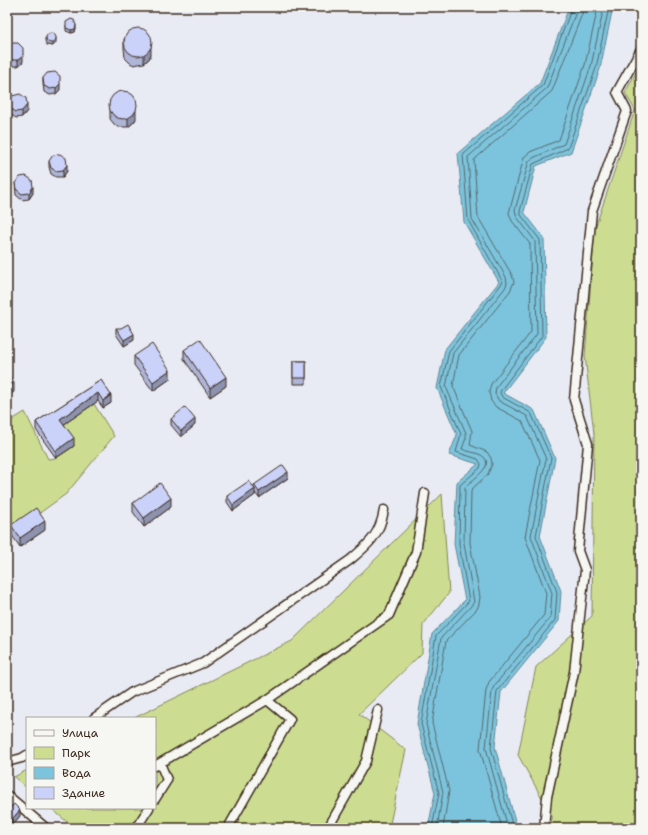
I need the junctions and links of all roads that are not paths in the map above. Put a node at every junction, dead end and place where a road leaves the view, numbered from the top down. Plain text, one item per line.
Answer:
1 (641, 50) edge
2 (425, 493) dead end
3 (384, 510) dead end
4 (267, 700) junction
5 (378, 710) dead end
6 (95, 717) edge
7 (26, 756) edge
8 (7, 762) edge
9 (158, 764) edge
10 (10, 798) edge
11 (156, 798) edge
12 (7, 808) edge
13 (148, 809) edge
14 (46, 828) edge
15 (136, 828) edge
16 (228, 828) edge
17 (328, 828) edge
18 (544, 828) edge

1 - 18 street
2 - 4 street
3 - 6 street
4 - 9 street
4 - 16 street
5 - 17 street
7 - 8 street
9 - 11 street
10 - 12 street
10 - 14 street
13 - 15 street

